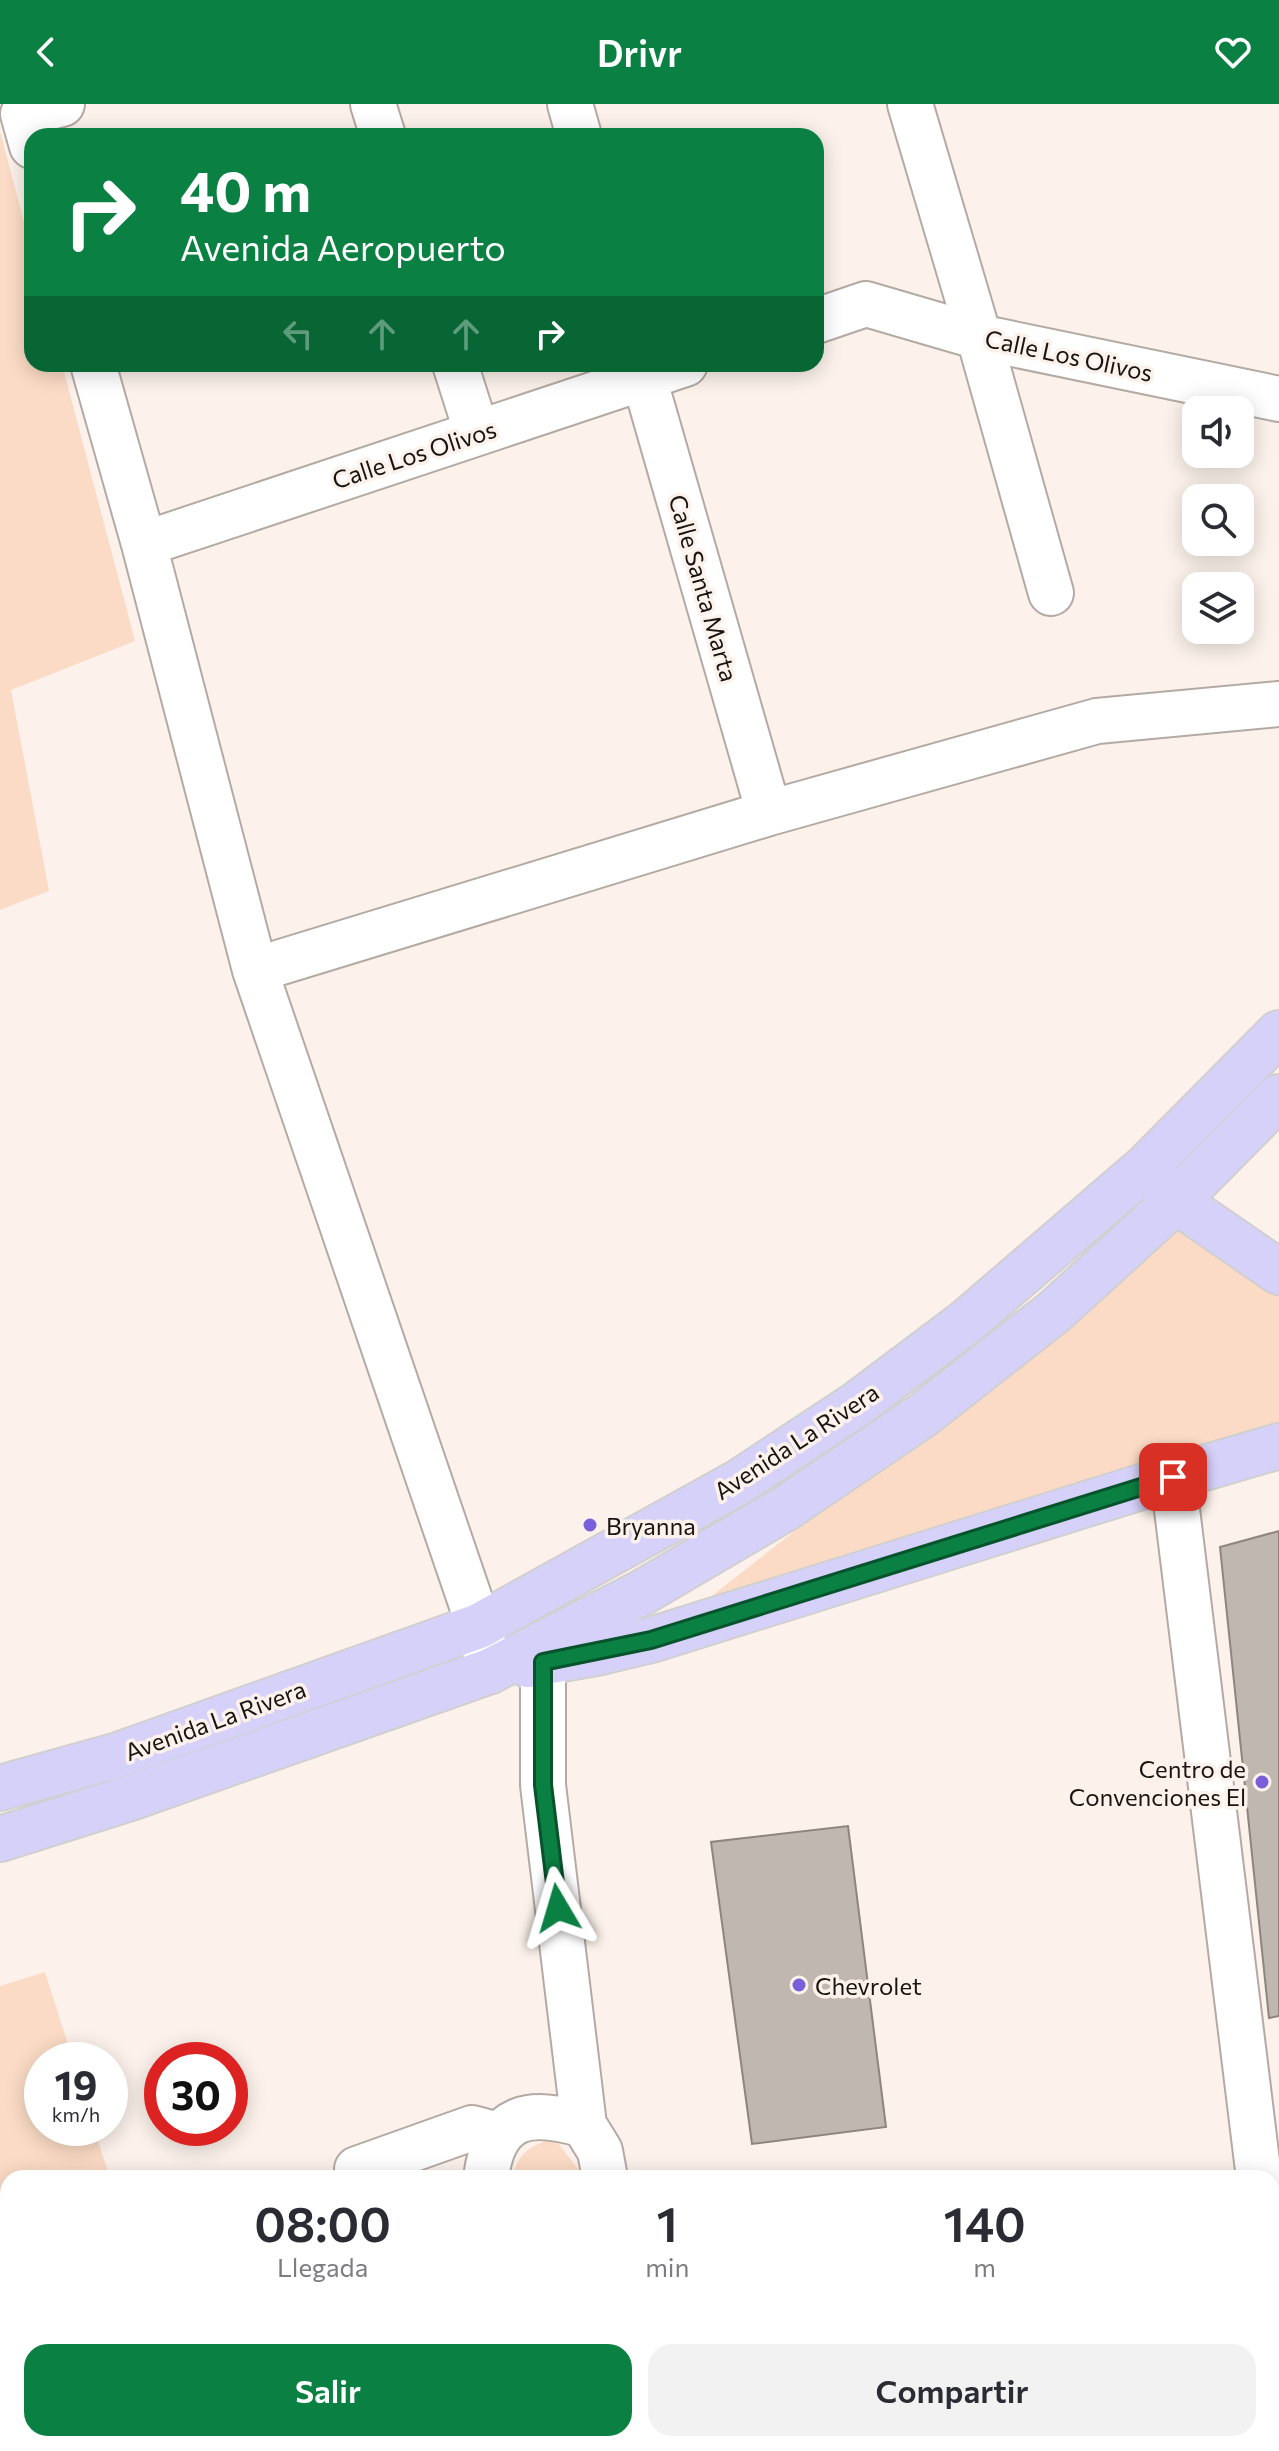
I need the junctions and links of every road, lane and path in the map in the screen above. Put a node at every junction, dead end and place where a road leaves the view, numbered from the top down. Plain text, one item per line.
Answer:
1 (62, 104) edge
2 (373, 104) edge
3 (570, 104) edge
4 (910, 104) edge
5 (27, 128) edge
6 (380, 128) edge
7 (577, 128) edge
8 (824, 318) edge
9 (979, 337) junction
10 (95, 372) edge
11 (458, 372) edge
12 (639, 372) edge
13 (642, 372) edge
14 (1279, 399) edge
15 (477, 433) junction
16 (144, 544) junction
17 (1051, 593) dead end
18 (1279, 704) edge
19 (769, 813) junction
20 (255, 970) junction
21 (1279, 1033) edge
22 (1279, 1097) edge
23 (1146, 1167) junction
24 (1176, 1201) junction
25 (1279, 1272) edge
26 (1279, 1446) edge
27 (1173, 1477) junction
28 (479, 1626) junction
29 (543, 1662) junction
30 (490, 1671) junction
31 (0, 1788) edge
32 (0, 1839) edge
33 (584, 2125) junction
34 (498, 2135) junction
35 (357, 2169) dead end
36 (488, 2170) edge
37 (604, 2170) edge
38 (1258, 2170) edge

1 - 5 street
2 - 6 street
3 - 7 street
4 - 9 street
8 - 9 street, Calle Los Olivos
9 - 14 street, Calle Los Olivos
9 - 17 street
10 - 16 street
11 - 15 street
12 - 15 street, Calle Los Olivos
13 - 19 street, Calle Santa Marta
15 - 16 street, Calle Los Olivos
16 - 20 street
18 - 19 street
19 - 20 street
20 - 28 street
21 - 23 main road, Avenida La Rivera
22 - 24 main road, Avenida La Rivera
23 - 24 main road
23 - 28 main road, Avenida La Rivera
24 - 25 main road
24 - 30 main road, Avenida La Rivera
26 - 27 main road
27 - 29 main road
27 - 38 street
28 - 30 street
28 - 31 main road, Avenida La Rivera
29 - 30 main road
29 - 33 street
30 - 32 main road, Avenida La Rivera
33 - 34 street
33 - 37 street
34 - 35 street
34 - 36 street

